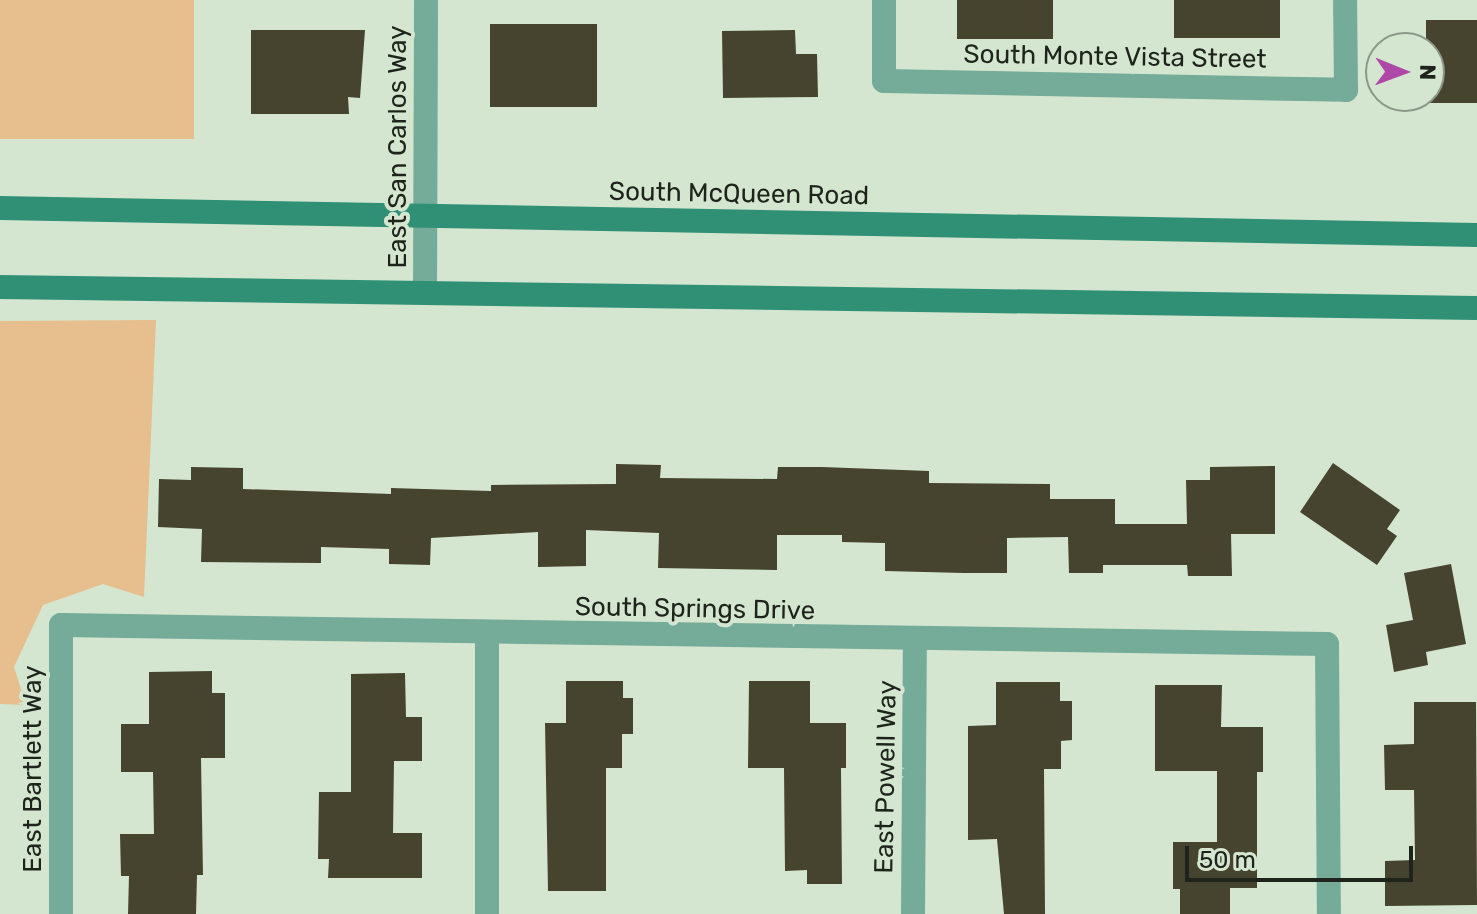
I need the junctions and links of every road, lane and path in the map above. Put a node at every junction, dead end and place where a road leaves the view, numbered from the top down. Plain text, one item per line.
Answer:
1 (426, 0) edge
2 (884, 0) edge
3 (1345, 0) edge
4 (0, 208) edge
5 (425, 217) junction
6 (1477, 235) edge
7 (0, 287) edge
8 (425, 293) junction
9 (1477, 308) edge
10 (61, 625) joint
11 (487, 634) junction
12 (915, 641) junction
13 (61, 914) edge
14 (487, 914) edge
15 (913, 914) edge
16 (1329, 914) edge

1 - 5 street, East San Carlos Way
2 - 3 street, South Monte Vista Street
4 - 5 main road, South McQueen Road
5 - 6 main road, South McQueen Road
5 - 8 street, East San Carlos Way
7 - 8 main road
8 - 9 main road
10 - 11 street, South Springs Drive
10 - 13 street, East Bartlett Way
11 - 12 street, South Springs Drive
11 - 14 street
12 - 15 street, East Powell Way
12 - 16 street, South Springs Drive

